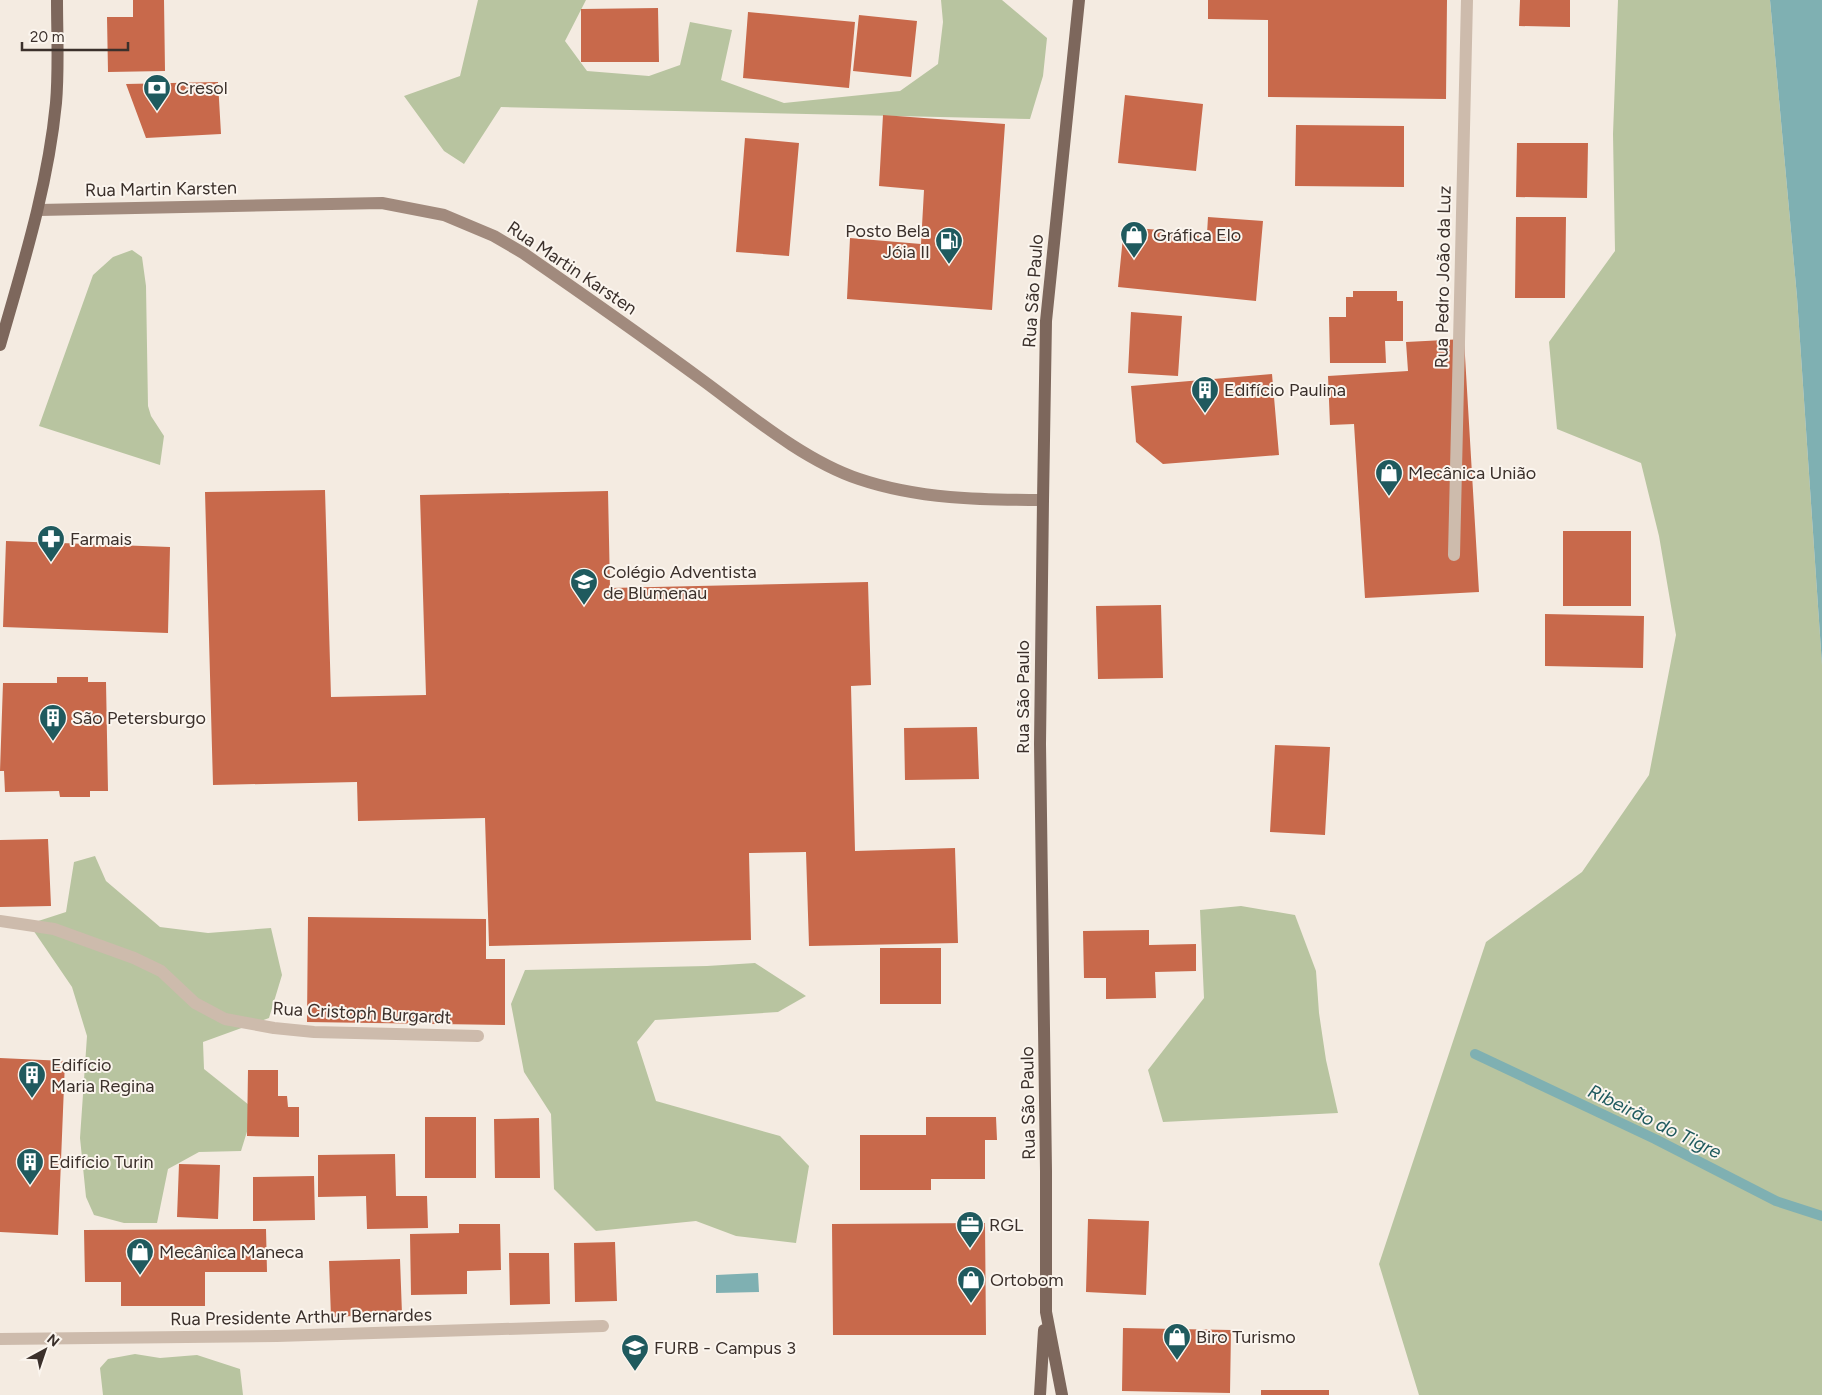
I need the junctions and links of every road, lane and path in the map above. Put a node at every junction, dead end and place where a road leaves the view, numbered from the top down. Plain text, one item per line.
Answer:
1 (57, 0) edge
2 (1079, 0) edge
3 (1467, 0) edge
4 (39, 210) junction
5 (0, 345) edge
6 (1042, 500) junction
7 (1454, 555) dead end
8 (0, 921) edge
9 (478, 1036) dead end
10 (1046, 1312) junction
11 (603, 1326) dead end
12 (0, 1340) edge
13 (1040, 1395) edge
14 (1062, 1395) edge

1 - 4 main road
2 - 6 main road, Rua São Paulo
3 - 7 street, Rua Pedro João da Luz
4 - 5 main road
4 - 6 street, Rua Martin Karsten
6 - 10 main road, Rua São Paulo
8 - 9 street, Rua Cristoph Burgardt
10 - 13 main road
10 - 14 main road, Rua São Paulo
11 - 12 street, Rua Presidente Arthur Bernardes

